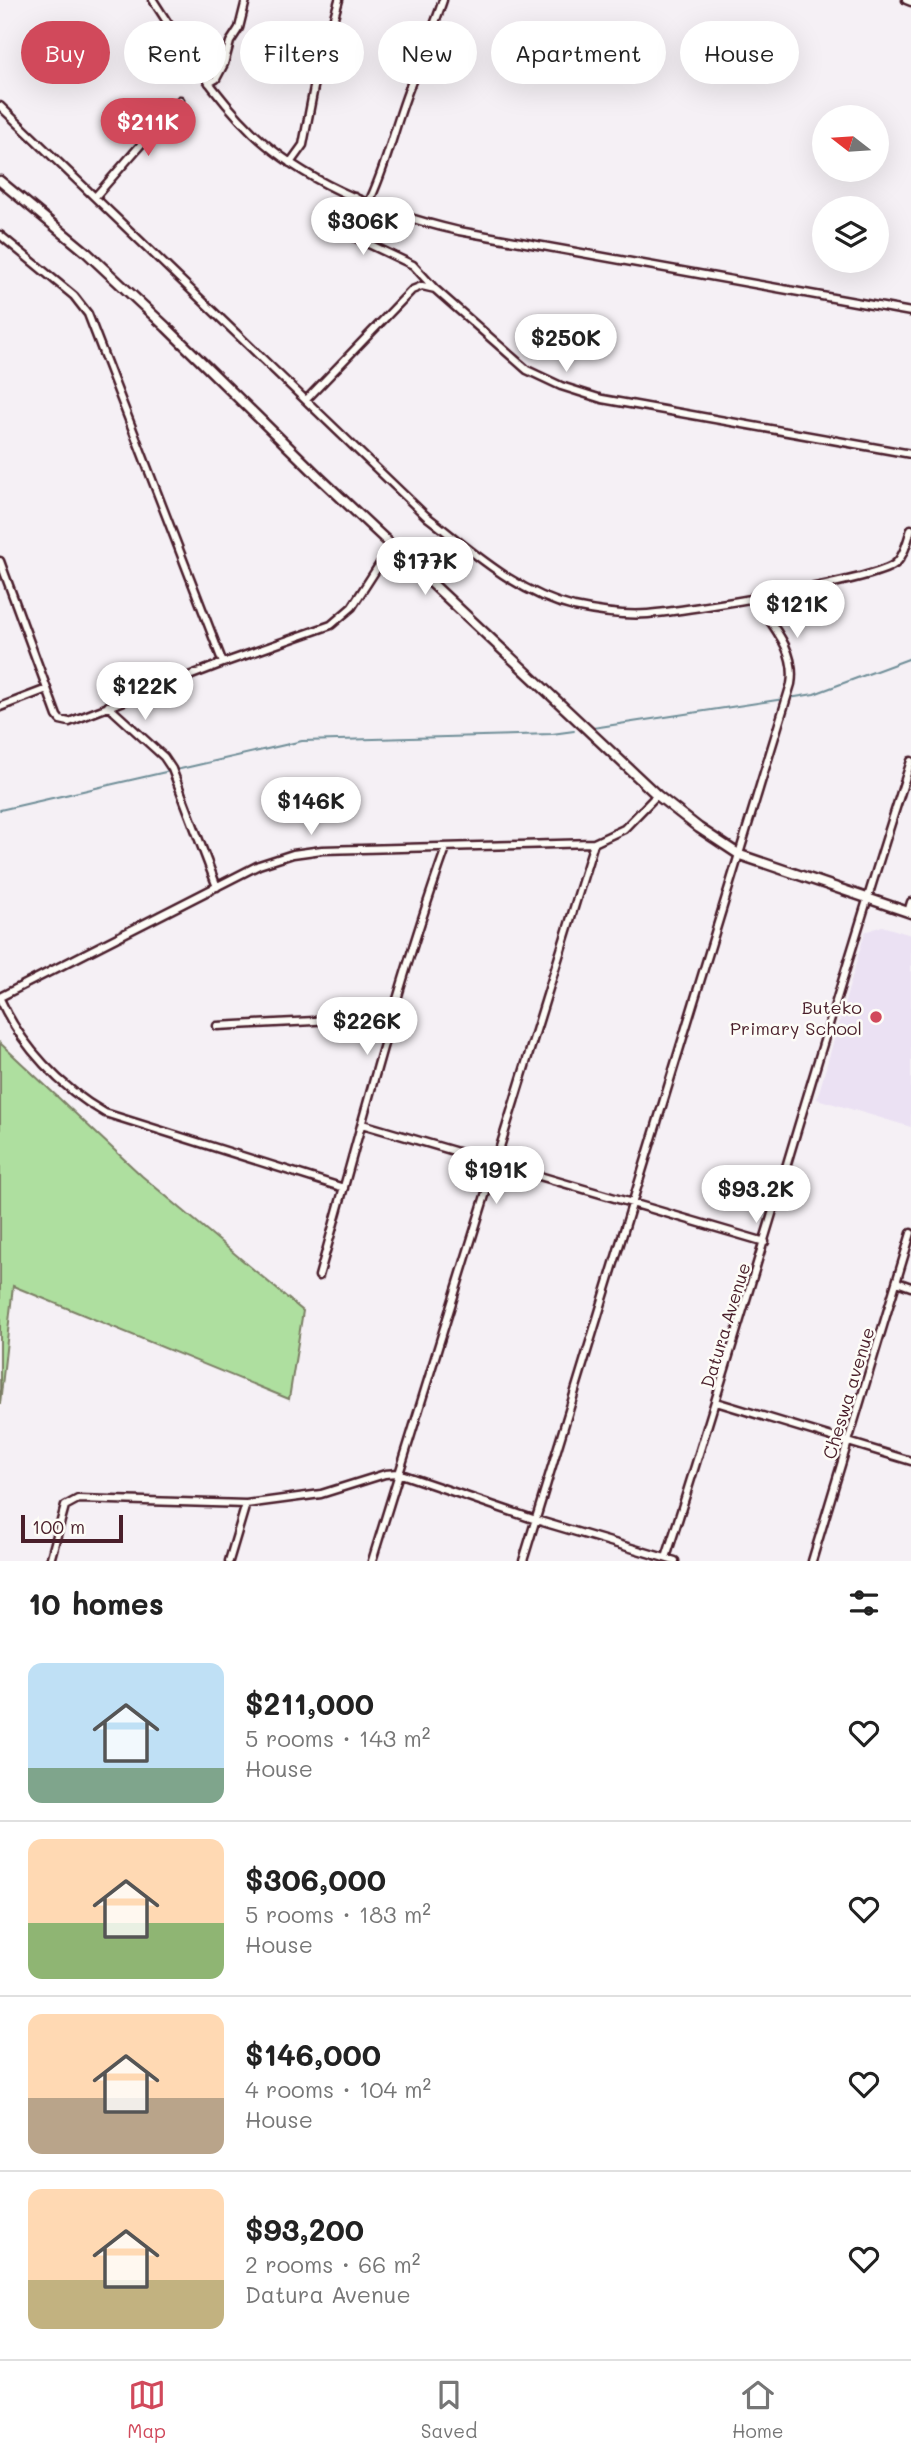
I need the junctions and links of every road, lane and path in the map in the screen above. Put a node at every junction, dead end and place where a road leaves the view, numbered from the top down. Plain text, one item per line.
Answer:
1 (153, 0) edge
2 (246, 0) edge
3 (339, 0) edge
4 (443, 0) edge
5 (167, 21) edge
6 (226, 57) edge
7 (210, 84) edge
8 (180, 100) dead end
9 (0, 106) edge
10 (290, 163) junction
11 (0, 181) edge
12 (95, 197) junction
13 (355, 197) junction
14 (368, 204) junction
15 (0, 235) edge
16 (435, 289) junction
17 (911, 313) edge
18 (306, 400) junction
19 (911, 454) edge
20 (911, 529) edge
21 (391, 545) junction
22 (0, 561) edge
23 (753, 597) junction
24 (223, 663) junction
25 (47, 689) junction
26 (108, 706) junction
27 (0, 707) edge
28 (911, 761) edge
29 (657, 795) junction
30 (594, 843) junction
31 (446, 848) junction
32 (740, 855) junction
33 (217, 887) junction
34 (866, 898) junction
35 (911, 902) edge
36 (909, 913) edge
37 (0, 998) edge
38 (392, 1017) junction
39 (218, 1026) dead end
40 (362, 1124) junction
41 (496, 1164) junction
42 (344, 1188) junction
43 (634, 1204) junction
44 (911, 1233) edge
45 (765, 1242) junction
46 (319, 1276) dead end
47 (897, 1282) junction
48 (911, 1287) edge
49 (716, 1402) junction
50 (847, 1441) junction
51 (911, 1461) edge
52 (398, 1473) junction
53 (246, 1504) junction
54 (536, 1520) junction
55 (666, 1558) junction
56 (50, 1561) edge
57 (229, 1561) edge
58 (372, 1561) edge
59 (523, 1561) edge
60 (675, 1561) edge
61 (812, 1561) edge

1 - 5 street
2 - 6 street
3 - 10 street
4 - 14 street
7 - 10 street
8 - 12 street
9 - 12 street
10 - 13 street
11 - 21 main road
12 - 18 street
13 - 14 street
13 - 16 street
14 - 17 street
15 - 24 street
16 - 18 street
16 - 19 street
18 - 23 street
20 - 23 street
21 - 24 street
21 - 29 main road
22 - 25 street
23 - 32 street
24 - 26 street
25 - 26 street
25 - 27 street
26 - 33 street
28 - 34 street, Datura Avenue
29 - 30 street
29 - 32 main road
30 - 31 street
30 - 41 street
31 - 33 street
31 - 38 street
32 - 34 main road
32 - 43 street
33 - 37 street
34 - 36 main road
34 - 45 street, Datura Avenue
35 - 36 street
37 - 42 street
38 - 39 street
38 - 40 street
40 - 41 street
40 - 42 street
41 - 43 street
41 - 52 street
42 - 46 street
43 - 45 street
43 - 54 street
44 - 47 street, Cheswa avenue
45 - 49 street, Datura Avenue
47 - 48 street
47 - 50 street, Cheswa avenue
49 - 50 street
49 - 55 street, Datura Avenue
50 - 51 street
50 - 61 street, Cheswa avenue
52 - 53 street
52 - 54 street
52 - 58 street
53 - 56 street
53 - 57 street
54 - 55 street
54 - 59 street
55 - 60 street

